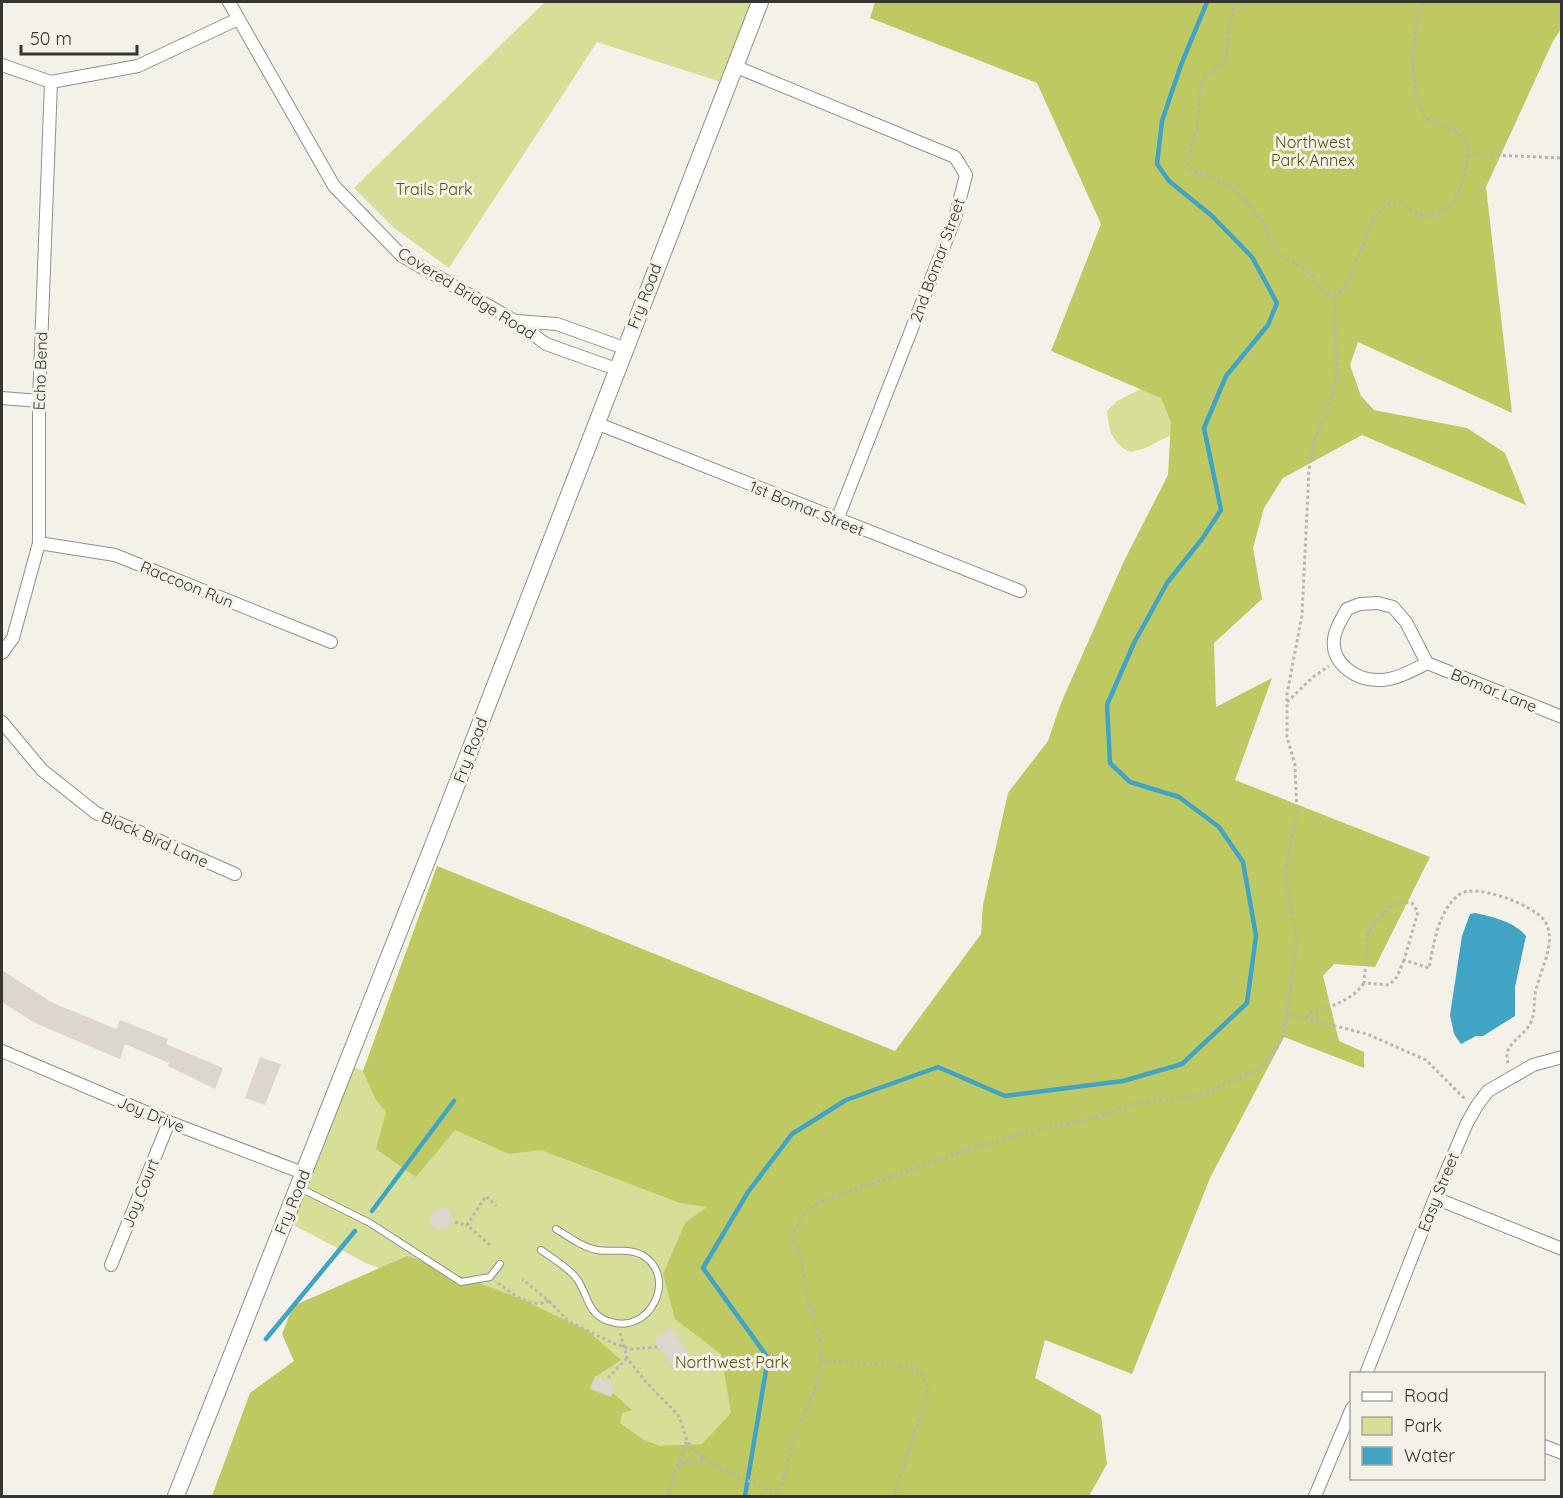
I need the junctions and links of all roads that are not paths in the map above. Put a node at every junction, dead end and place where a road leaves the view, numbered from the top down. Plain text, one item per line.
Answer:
1 (229, 2) edge
2 (760, 2) edge
3 (237, 19) junction
4 (2, 65) edge
5 (734, 66) junction
6 (51, 82) junction
7 (515, 321) junction
8 (624, 348) junction
9 (616, 369) junction
10 (2, 398) edge
11 (39, 401) junction
12 (596, 423) junction
13 (837, 520) junction
14 (39, 543) junction
15 (1020, 591) dead end
16 (331, 642) dead end
17 (2, 653) edge
18 (1427, 663) junction
19 (1562, 717) edge
20 (2, 722) edge
21 (235, 874) dead end
22 (2, 1051) edge
23 (1562, 1056) edge
24 (169, 1122) junction
25 (301, 1180) junction
26 (1435, 1198) junction
27 (556, 1229) dead end
28 (1562, 1249) edge
29 (541, 1250) dead end
30 (111, 1264) dead end
31 (500, 1264) dead end
32 (1366, 1372) edge
33 (1350, 1413) edge
34 (1545, 1446) edge
35 (1562, 1453) edge
36 (176, 1497) edge
37 (1315, 1497) edge

1 - 3 street, Covered Bridge Road
2 - 5 street, Fry Road
3 - 6 street
3 - 7 street, Covered Bridge Road
4 - 6 street
5 - 8 street, Fry Road
5 - 13 street, 2nd Bomar Street
6 - 11 street, Echo Bend
7 - 8 street, Covered Bridge Road
7 - 9 street, Covered Bridge Road
8 - 9 street, Fry Road
9 - 12 street, Fry Road
10 - 11 street
11 - 14 street, Echo Bend
12 - 13 street, 1st Bomar Street
12 - 25 street, Fry Road
13 - 15 street, 1st Bomar Street
14 - 16 street, Raccoon Run
14 - 17 street, Echo Bend
18 - 18 street
18 - 19 street, Bomar Lane
20 - 21 street, Black Bird Lane
22 - 24 street, Joy Drive
23 - 26 street, Easy Street
24 - 25 street, Joy Drive
24 - 30 street, Joy Court
25 - 31 lane
25 - 36 street, Fry Road
26 - 28 street
26 - 32 street, Easy Street
27 - 29 lane
33 - 37 street
34 - 35 street

